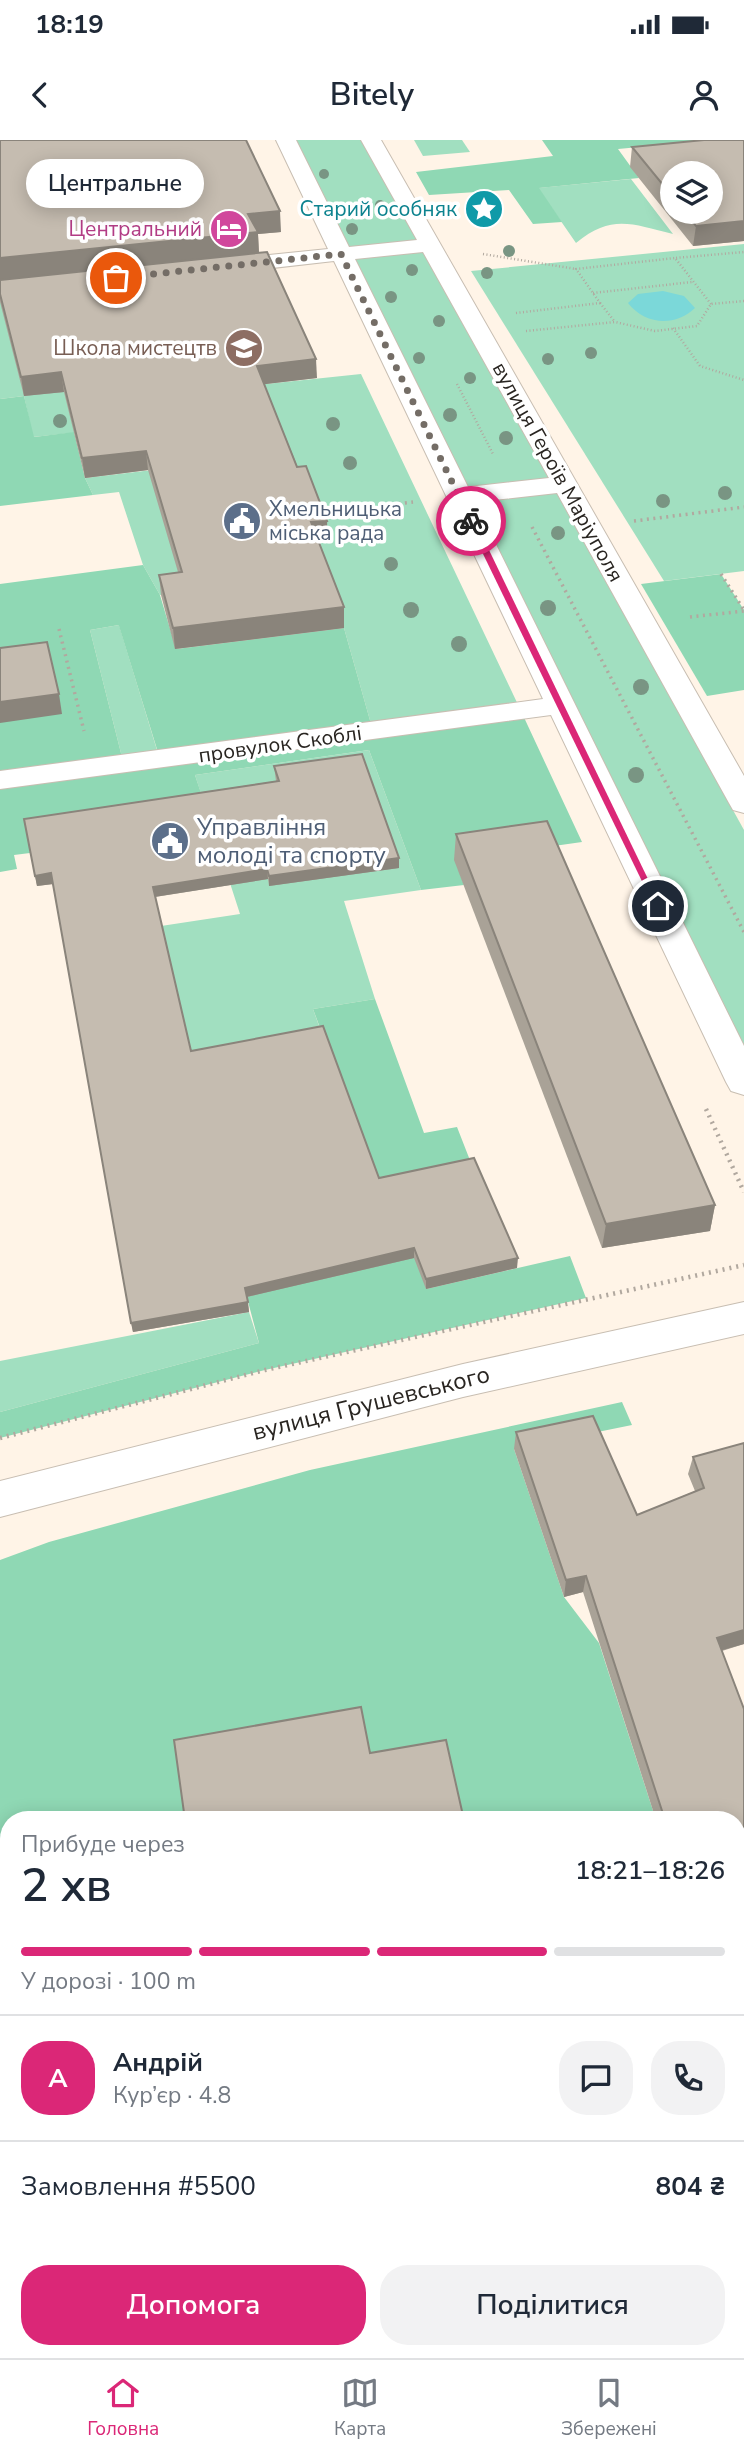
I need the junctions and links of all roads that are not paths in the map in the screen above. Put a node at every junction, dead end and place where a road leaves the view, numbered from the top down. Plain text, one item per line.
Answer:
1 (286, 140) edge
2 (371, 140) edge
3 (430, 245) junction
4 (341, 254) junction
5 (198, 269) edge
6 (565, 484) junction
7 (459, 496) junction
8 (560, 705) junction
9 (0, 780) edge
10 (744, 803) edge
11 (744, 1082) edge
12 (744, 1318) edge
13 (0, 1499) edge

1 - 4 street
2 - 3 street, вулиця Героїв Маріуполя
3 - 4 street
3 - 6 street, вулиця Героїв Маріуполя
4 - 5 street
4 - 7 street
6 - 7 street
6 - 10 street, вулиця Героїв Маріуполя
7 - 8 street
8 - 9 street, провулок Скоблі
8 - 11 street
12 - 13 street, вулиця Грушевського

